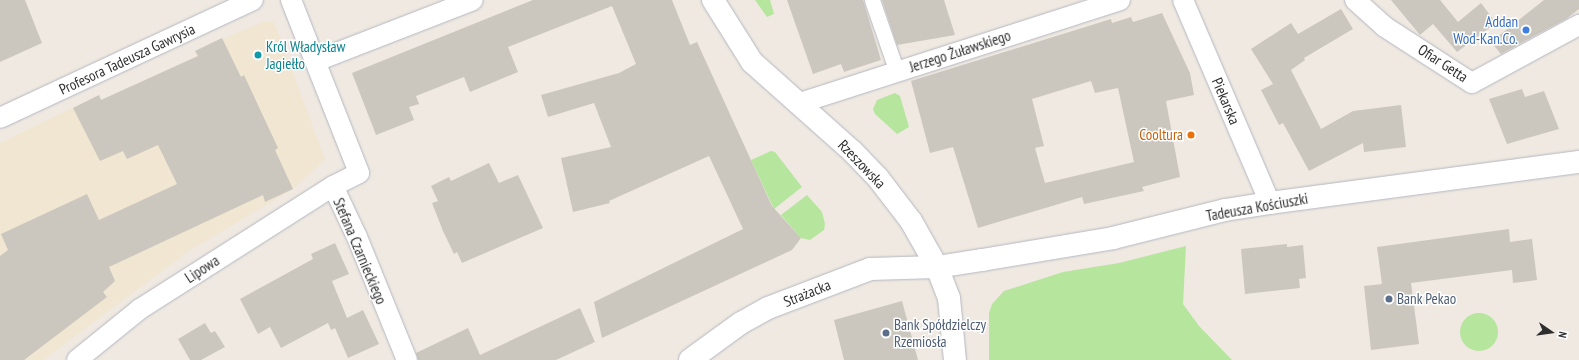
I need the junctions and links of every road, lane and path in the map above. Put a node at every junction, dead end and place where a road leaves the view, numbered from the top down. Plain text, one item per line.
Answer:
1 (254, 0) edge
2 (291, 0) edge
3 (473, 0) edge
4 (713, 0) edge
5 (872, 0) edge
6 (1120, 0) edge
7 (1183, 0) edge
8 (1355, 0) edge
9 (1579, 25) edge
10 (316, 61) junction
11 (897, 72) junction
12 (800, 103) junction
13 (0, 118) edge
14 (1579, 162) edge
15 (333, 186) junction
16 (1270, 203) junction
17 (937, 266) junction
18 (77, 360) edge
19 (406, 360) edge
20 (690, 360) edge
21 (955, 360) edge

1 - 13 street, Profesora Tadeusza Gawrysia
2 - 10 street, Stefana Czarnieckiego
3 - 10 street
4 - 12 street, Rzeszowska
5 - 11 street
6 - 11 street, Jerzego Żuławskiego
7 - 16 street, Piekarska
8 - 9 street, Ofiar Getta
10 - 15 street, Stefana Czarnieckiego
11 - 12 street, Jerzego Żuławskiego
12 - 17 street, Rzeszowska
14 - 16 street, Tadeusza Kościuszki
15 - 18 street, Lipowa
15 - 19 street, Stefana Czarnieckiego
16 - 17 street, Tadeusza Kościuszki
17 - 20 street, Strażacka
17 - 21 street, Rzeszowska

